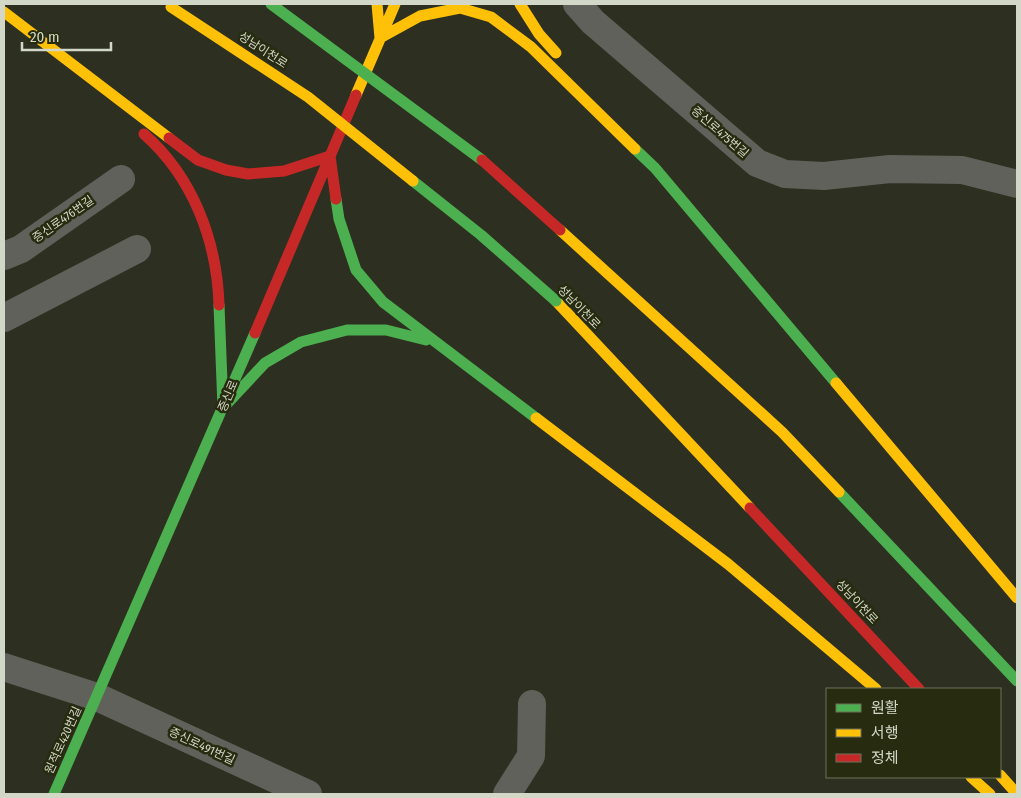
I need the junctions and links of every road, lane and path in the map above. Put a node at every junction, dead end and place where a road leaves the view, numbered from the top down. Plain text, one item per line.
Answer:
1 (271, 4) edge
2 (377, 4) edge
3 (396, 4) edge
4 (520, 4) edge
5 (577, 4) edge
6 (169, 5) edge
7 (4, 12) edge
8 (19, 24) junction
9 (380, 38) junction
10 (330, 156) junction
11 (655, 168) junction
12 (121, 179) dead end
13 (1017, 184) edge
14 (137, 249) dead end
15 (4, 256) edge
16 (4, 318) edge
17 (438, 343) junction
18 (223, 408) junction
19 (1017, 598) edge
20 (4, 667) edge
21 (1017, 681) edge
22 (875, 688) edge
23 (918, 688) edge
24 (97, 697) junction
25 (532, 704) dead end
26 (1001, 776) edge
27 (972, 778) edge
28 (54, 794) edge
29 (308, 794) edge
30 (507, 794) edge
31 (990, 794) edge
32 (1017, 794) edge

1 - 21 main road, bridge
2 - 9 main road
3 - 9 main road, 증신로
4 - 11 main road
5 - 13 street, 증신로475번길
6 - 23 main road, 성남이천로, bridge
7 - 8 main road
8 - 10 main road
8 - 18 main road
9 - 10 main road, 증신로
9 - 11 main road
10 - 17 main road
10 - 18 main road, 증신로
11 - 19 main road
12 - 15 street, 증신로476번길
14 - 16 street
17 - 18 main road
17 - 22 main road
18 - 24 main road, 증신로
20 - 24 street
24 - 28 main road, 원적로420번길
24 - 29 street, 증신로491번길
25 - 30 street
26 - 32 main road
27 - 31 main road

